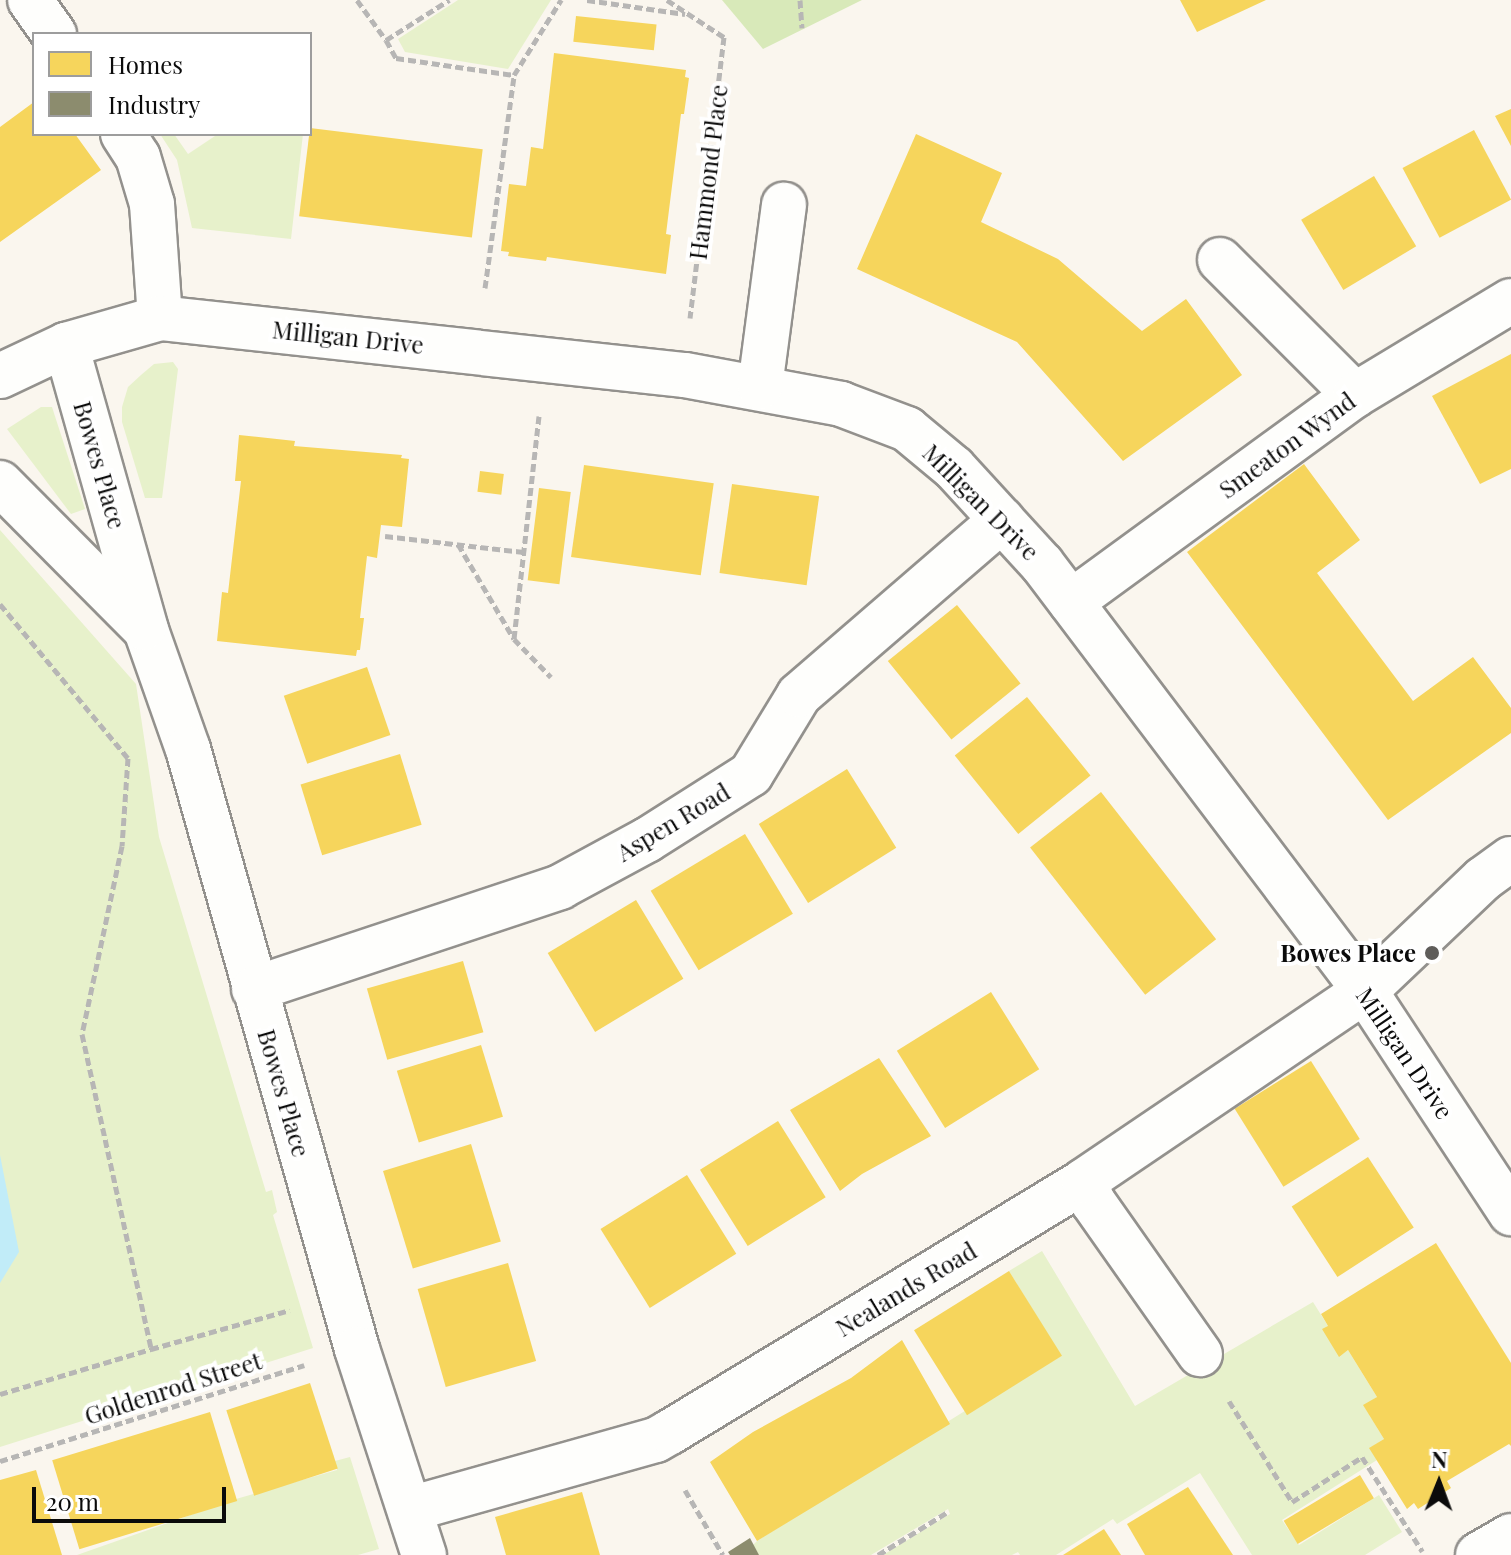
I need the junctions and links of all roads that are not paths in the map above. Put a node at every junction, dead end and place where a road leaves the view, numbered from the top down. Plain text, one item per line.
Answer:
1 (30, 0) edge
2 (53, 32) edge
3 (124, 136) edge
4 (784, 205) dead end
5 (1220, 260) dead end
6 (1511, 301) edge
7 (160, 318) junction
8 (66, 345) junction
9 (0, 376) edge
10 (760, 387) junction
11 (1355, 395) junction
12 (0, 483) edge
13 (1002, 520) junction
14 (1071, 602) junction
15 (146, 630) junction
16 (1511, 859) edge
17 (254, 989) junction
18 (1365, 991) junction
19 (1084, 1181) junction
20 (1511, 1213) edge
21 (1200, 1354) road end
22 (410, 1509) junction
23 (1511, 1536) edge
24 (424, 1555) edge
25 (1478, 1555) edge

1 - 2 street
3 - 7 street
4 - 10 street
5 - 11 street
6 - 11 street, Smeaton Wynd
7 - 8 street, Milligan Drive
7 - 10 street, Milligan Drive
8 - 9 street, Milligan Drive
8 - 15 street, Bowes Place
10 - 13 street, Milligan Drive
11 - 14 street, Smeaton Wynd
12 - 15 street, Bowes Place
13 - 14 street, Milligan Drive
13 - 17 street, Aspen Road
14 - 18 street, Milligan Drive
15 - 17 street, Bowes Place
16 - 18 street, Nealands Road
17 - 22 street, Bowes Place
18 - 19 street, Nealands Road
18 - 20 street, Milligan Drive
19 - 21 street
19 - 22 street, Nealands Road
22 - 24 street, Bowes Place
23 - 25 street

